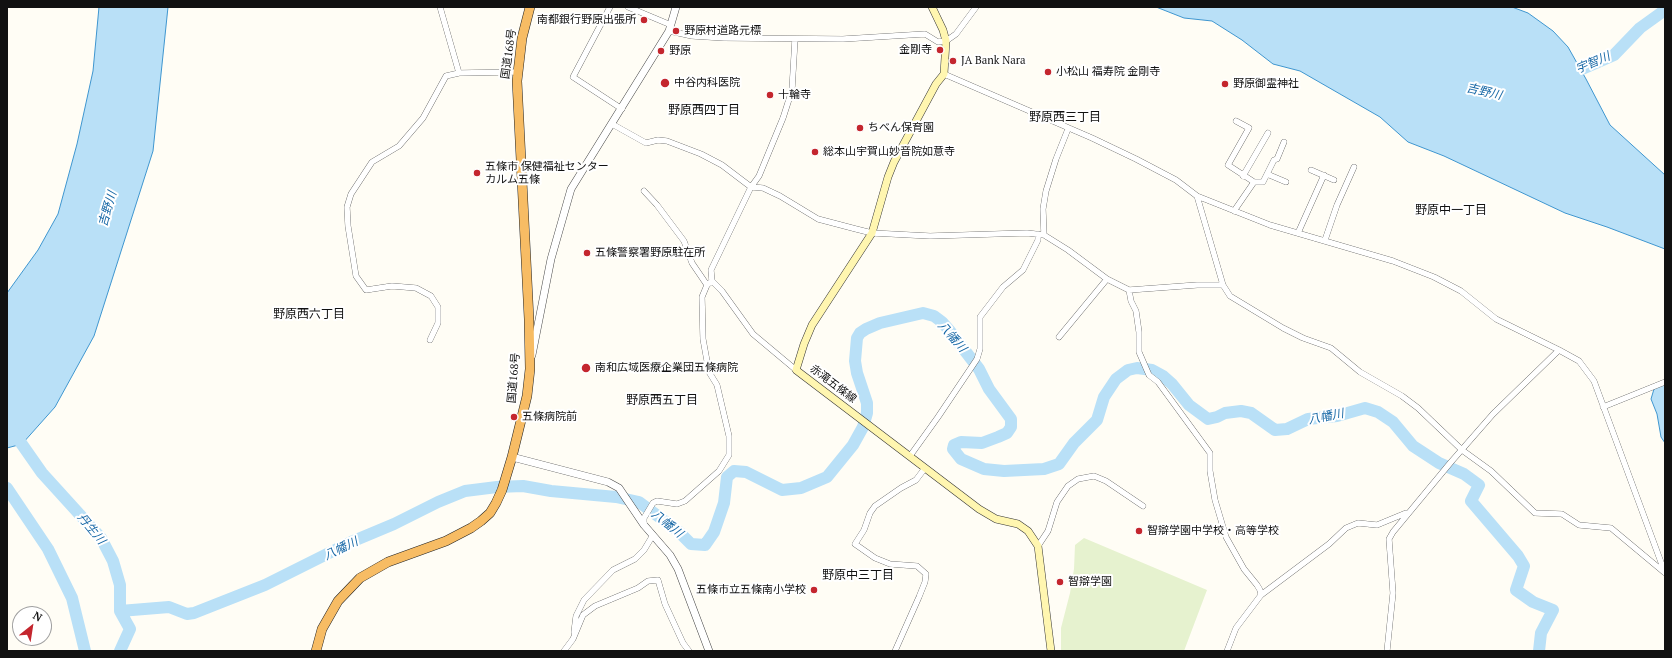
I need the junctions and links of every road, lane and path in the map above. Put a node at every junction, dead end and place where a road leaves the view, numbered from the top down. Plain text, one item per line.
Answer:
1 (440, 7) edge
2 (530, 7) edge
3 (610, 7) edge
4 (628, 7) edge
5 (676, 7) edge
6 (932, 7) edge
7 (976, 7) edge
8 (670, 28) junction
9 (796, 39) junction
10 (946, 41) junction
11 (517, 72) junction
12 (459, 73) junction
13 (944, 74) junction
14 (622, 109) junction
15 (1236, 120) dead end
16 (612, 124) junction
17 (1068, 129) junction
18 (1268, 133) dead end
19 (1284, 142) dead end
20 (1354, 167) dead end
21 (1311, 170) dead end
22 (1268, 174) junction
23 (1324, 175) junction
24 (1243, 176) junction
25 (1334, 180) dead end
26 (1254, 182) junction
27 (1286, 182) dead end
28 (751, 187) junction
29 (644, 192) dead end
30 (1197, 196) junction
31 (1234, 211) junction
32 (872, 233) junction
33 (1298, 233) junction
34 (1041, 234) junction
35 (1325, 240) junction
36 (1107, 279) junction
37 (712, 281) junction
38 (707, 285) junction
39 (1223, 286) junction
40 (1129, 290) junction
41 (1059, 337) dead end
42 (430, 340) dead end
43 (1559, 350) junction
44 (530, 370) junction
45 (796, 370) junction
46 (1665, 382) edge
47 (1603, 407) junction
48 (1462, 450) junction
49 (910, 456) junction
50 (512, 457) junction
51 (925, 468) junction
52 (1143, 506) dead end
53 (1409, 512) junction
54 (644, 525) junction
55 (653, 535) junction
56 (1038, 546) junction
57 (1665, 573) edge
58 (1261, 595) junction
59 (573, 639) junction
60 (897, 650) edge
61 (316, 651) edge
62 (564, 651) edge
63 (689, 651) edge
64 (709, 651) edge
65 (1052, 651) edge
66 (1227, 651) edge
67 (1387, 651) edge

1 - 12 street
2 - 11 highway, 国道168号
3 - 14 street
4 - 8 street
5 - 8 street
6 - 10 main road
7 - 10 street
8 - 9 street
8 - 14 street
9 - 10 street
9 - 28 street
10 - 13 main road
11 - 12 street
11 - 44 highway, 国道168号
12 - 42 street
13 - 17 street
13 - 32 main road, 赤滝五條線
14 - 16 street
15 - 24 street
16 - 28 street
16 - 44 street
17 - 30 street
17 - 34 street
18 - 24 street
19 - 22 street
20 - 35 street
21 - 23 street
22 - 26 street
22 - 27 street
23 - 25 street
23 - 33 street
24 - 26 street
26 - 31 street
28 - 32 street
28 - 37 street
29 - 38 street
30 - 31 street
30 - 39 street
31 - 33 street
32 - 34 street
32 - 45 main road, 赤滝五條線
33 - 35 street
34 - 36 street
34 - 49 street
35 - 43 street
36 - 40 street
36 - 41 street
37 - 38 street
37 - 45 street
38 - 54 street
39 - 40 street
39 - 48 street
40 - 58 street
43 - 47 street
43 - 48 street
44 - 50 highway, 国道168号
45 - 49 main road, 赤滝五條線
46 - 47 street
47 - 57 street
48 - 53 street
48 - 57 street
49 - 51 main road, 赤滝五條線
50 - 54 street
50 - 61 highway, 国道168号
51 - 56 main road, 赤滝五條線
51 - 60 street
52 - 56 street
53 - 58 street
53 - 67 street
54 - 55 street
55 - 59 street
55 - 64 street
56 - 65 main road, 赤滝五條線
58 - 66 street
59 - 62 street
59 - 63 street

